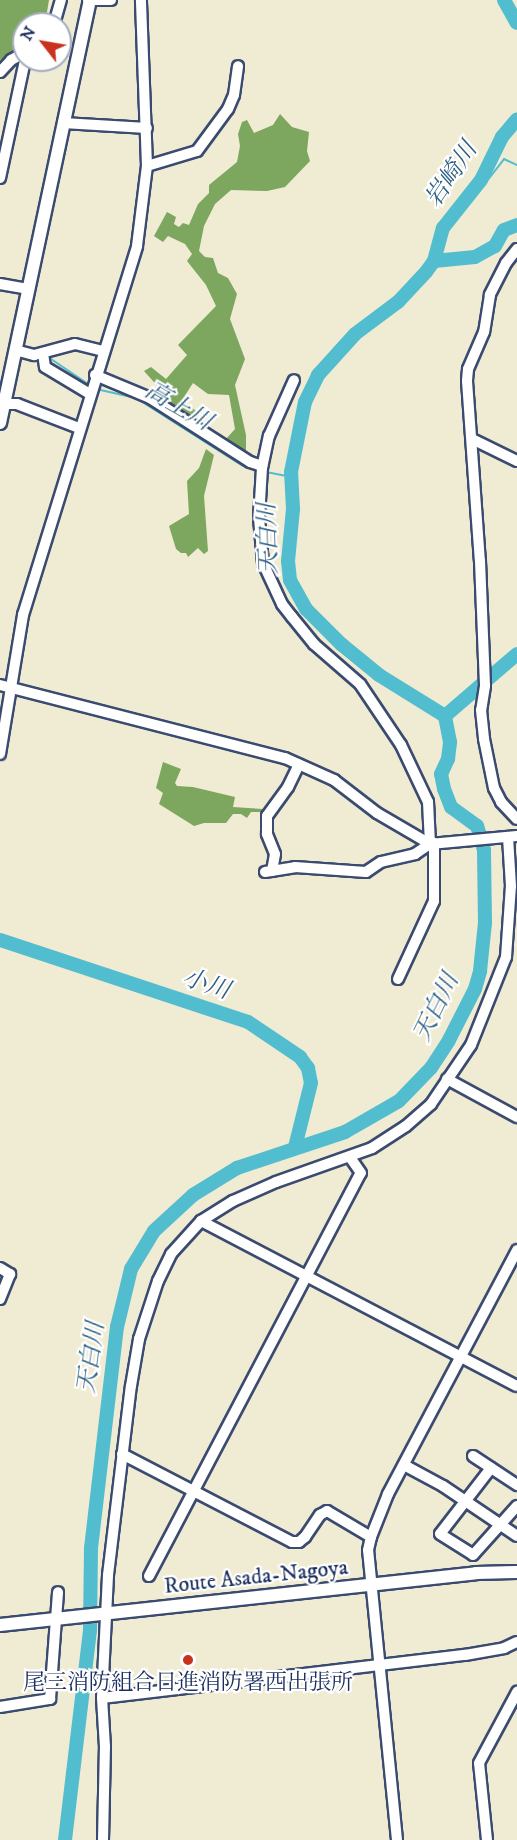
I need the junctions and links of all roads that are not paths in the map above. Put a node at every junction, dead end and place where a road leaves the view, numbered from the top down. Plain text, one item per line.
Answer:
1 (89, 0) edge
2 (111, 0) edge
3 (141, 0) edge
4 (12, 59) edge
5 (238, 66) dead end
6 (0, 72) edge
7 (22, 72) edge
8 (63, 123) junction
9 (147, 128) junction
10 (147, 166) junction
11 (0, 178) edge
12 (517, 249) edge
13 (0, 284) edge
14 (28, 289) junction
15 (15, 350) junction
16 (103, 351) junction
17 (43, 352) junction
18 (294, 380) dead end
19 (92, 386) junction
20 (4, 404) junction
21 (0, 423) edge
22 (79, 428) junction
23 (472, 439) junction
24 (517, 460) edge
25 (262, 470) junction
26 (5, 686) edge
27 (0, 754) edge
28 (298, 764) junction
29 (517, 819) edge
30 (511, 835) edge
31 (432, 844) junction
32 (398, 979) dead end
33 (447, 1079) junction
34 (517, 1117) edge
35 (350, 1157) junction
36 (201, 1221) junction
37 (517, 1250) edge
38 (0, 1268) edge
39 (309, 1275) junction
40 (0, 1299) edge
41 (461, 1357) junction
42 (517, 1386) edge
43 (122, 1454) junction
44 (473, 1456) dead end
45 (404, 1465) junction
46 (490, 1468) junction
47 (517, 1485) edge
48 (195, 1490) junction
49 (466, 1501) junction
50 (517, 1506) edge
51 (502, 1526) junction
52 (517, 1536) edge
53 (371, 1537) junction
54 (517, 1572) edge
55 (149, 1576) dead end
56 (371, 1586) junction
57 (58, 1592) dead end
58 (106, 1615) junction
59 (56, 1620) junction
60 (0, 1625) edge
61 (517, 1642) edge
62 (381, 1666) junction
63 (516, 1696) edge
64 (102, 1698) junction
65 (0, 1707) edge
66 (103, 1840) edge
67 (398, 1840) edge
68 (487, 1840) edge

1 - 2 street
1 - 8 main road
3 - 9 street
4 - 6 street
5 - 10 street
7 - 11 street
8 - 9 street
8 - 14 main road
9 - 10 street
10 - 16 street
12 - 23 street
13 - 14 street
14 - 15 main road
15 - 17 street
15 - 20 main road
16 - 17 street
16 - 19 street
17 - 19 street
18 - 25 street
19 - 22 street
19 - 25 street
20 - 21 main road
20 - 22 street
22 - 26 street
23 - 24 street
23 - 29 street
25 - 31 street
26 - 27 street
26 - 28 street
28 - 31 street
28 - 31 street
30 - 31 street
30 - 33 street
31 - 32 street
33 - 34 street
33 - 35 street
35 - 36 street
35 - 39 street
36 - 39 street
36 - 43 street
37 - 41 street
38 - 40 street
39 - 41 street
39 - 48 street
41 - 42 street
41 - 45 street
43 - 48 street
43 - 58 street
44 - 46 street
45 - 49 street
45 - 53 street
46 - 47 street
46 - 49 street
48 - 53 street
48 - 55 street
49 - 51 street
49 - 51 street
50 - 51 street
51 - 52 street
53 - 56 street
54 - 56 main road, Route Asada-Nagoya
56 - 58 main road, Route Asada-Nagoya
56 - 62 street
57 - 59 street
58 - 59 main road, Route Asada-Nagoya
58 - 64 street
59 - 60 main road, Route Asada-Nagoya
59 - 65 street
61 - 62 street
62 - 64 street
62 - 67 street
63 - 68 street
64 - 66 street

